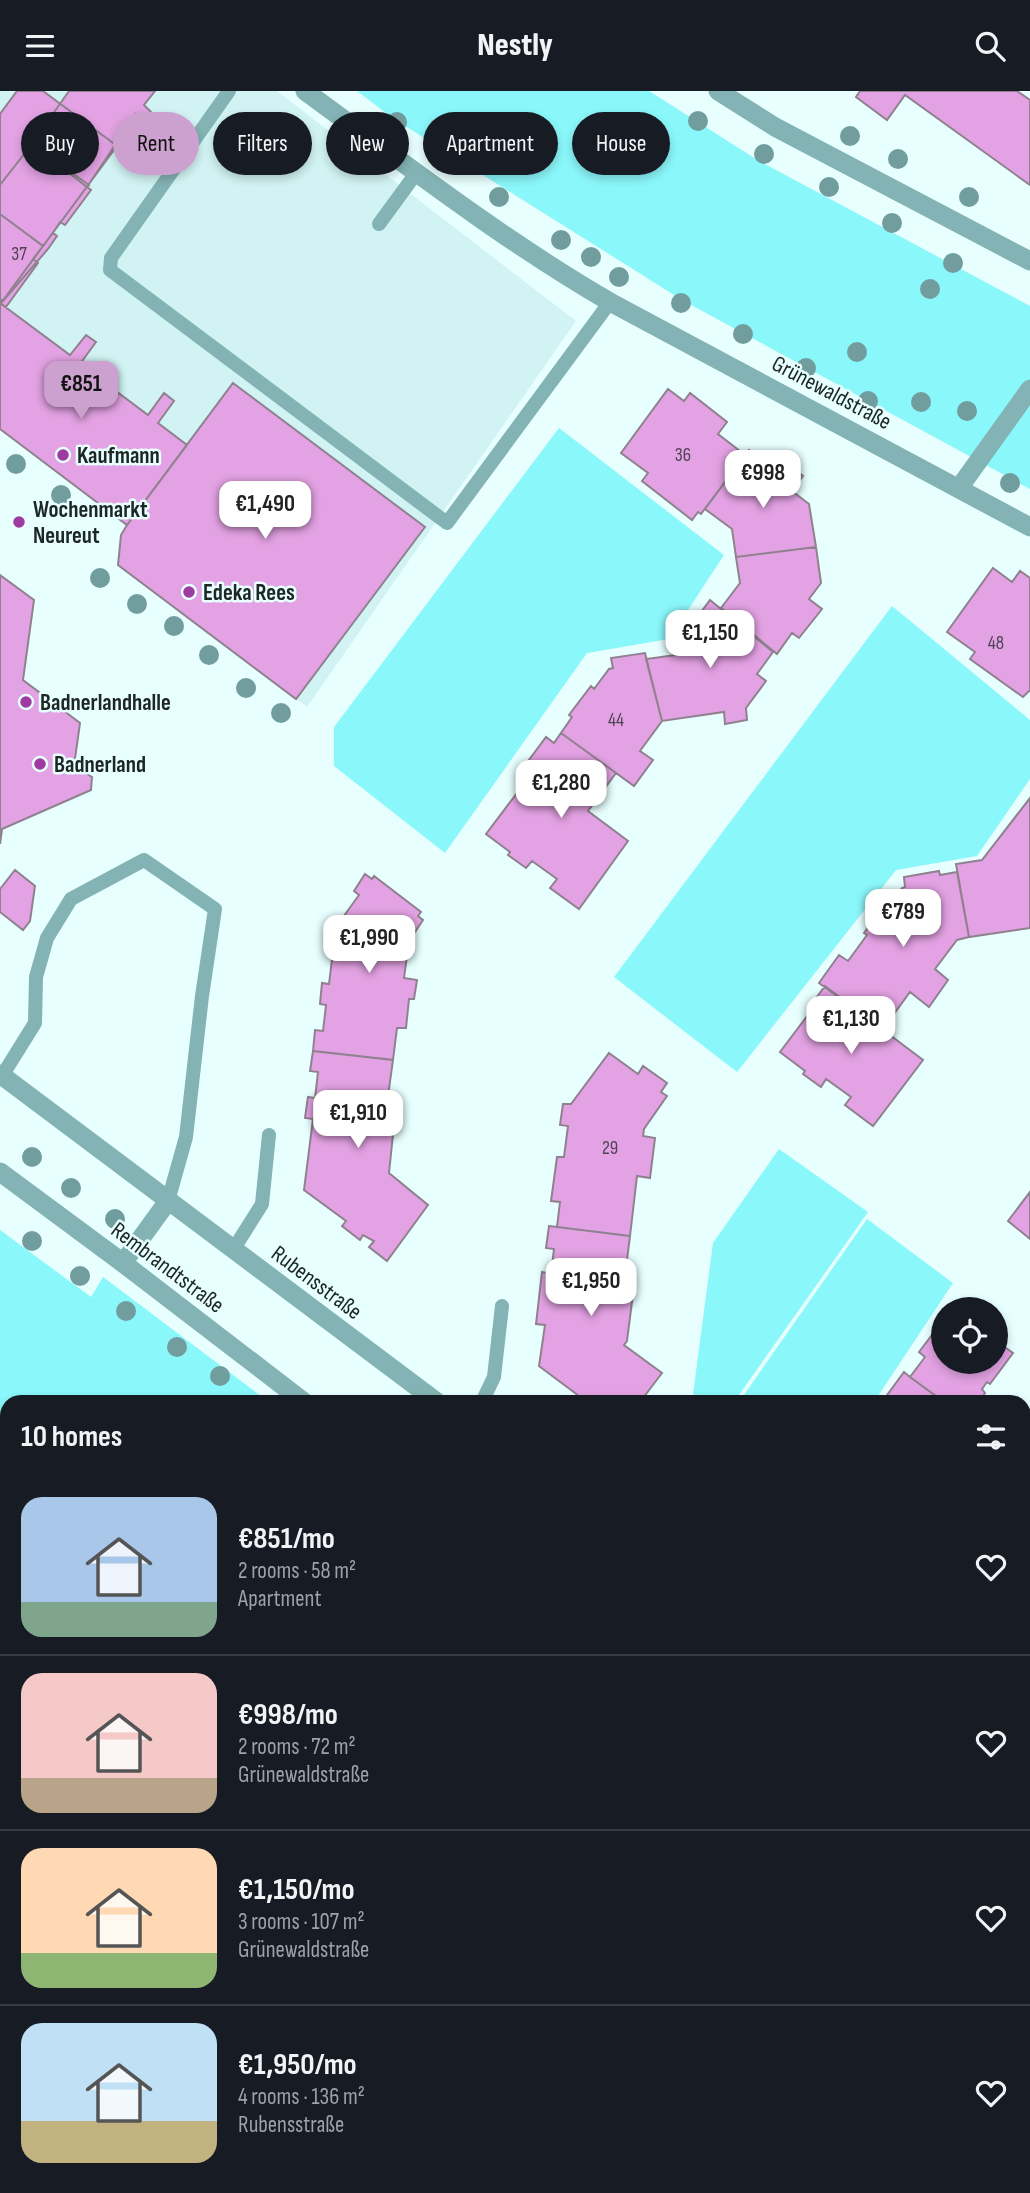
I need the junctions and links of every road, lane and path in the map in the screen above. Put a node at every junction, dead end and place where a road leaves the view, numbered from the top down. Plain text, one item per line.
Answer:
1 (229, 91) edge
2 (305, 91) edge
3 (718, 91) edge
4 (416, 172) junction
5 (379, 224) dead end
6 (1030, 261) edge
7 (610, 302) junction
8 (1030, 389) edge
9 (959, 488) junction
10 (1030, 527) edge
11 (1, 1075) edge
12 (269, 1135) dead end
13 (0, 1172) edge
14 (168, 1201) junction
15 (233, 1250) junction
16 (123, 1263) junction
17 (502, 1306) dead end
18 (295, 1395) edge
19 (428, 1395) edge
20 (485, 1395) edge

1 - 7 lane
2 - 4 street, Grünewaldstraße
3 - 6 street
4 - 5 lane
4 - 7 street, Grünewaldstraße
7 - 9 street, Grünewaldstraße
8 - 9 street
9 - 10 street, Grünewaldstraße
11 - 14 street, Rubensstraße
11 - 14 lane
12 - 15 lane
13 - 16 street, Rembrandtstraße
14 - 15 street, Rubensstraße
14 - 16 street
15 - 19 street, Rubensstraße
16 - 18 street, Rembrandtstraße
17 - 20 lane

